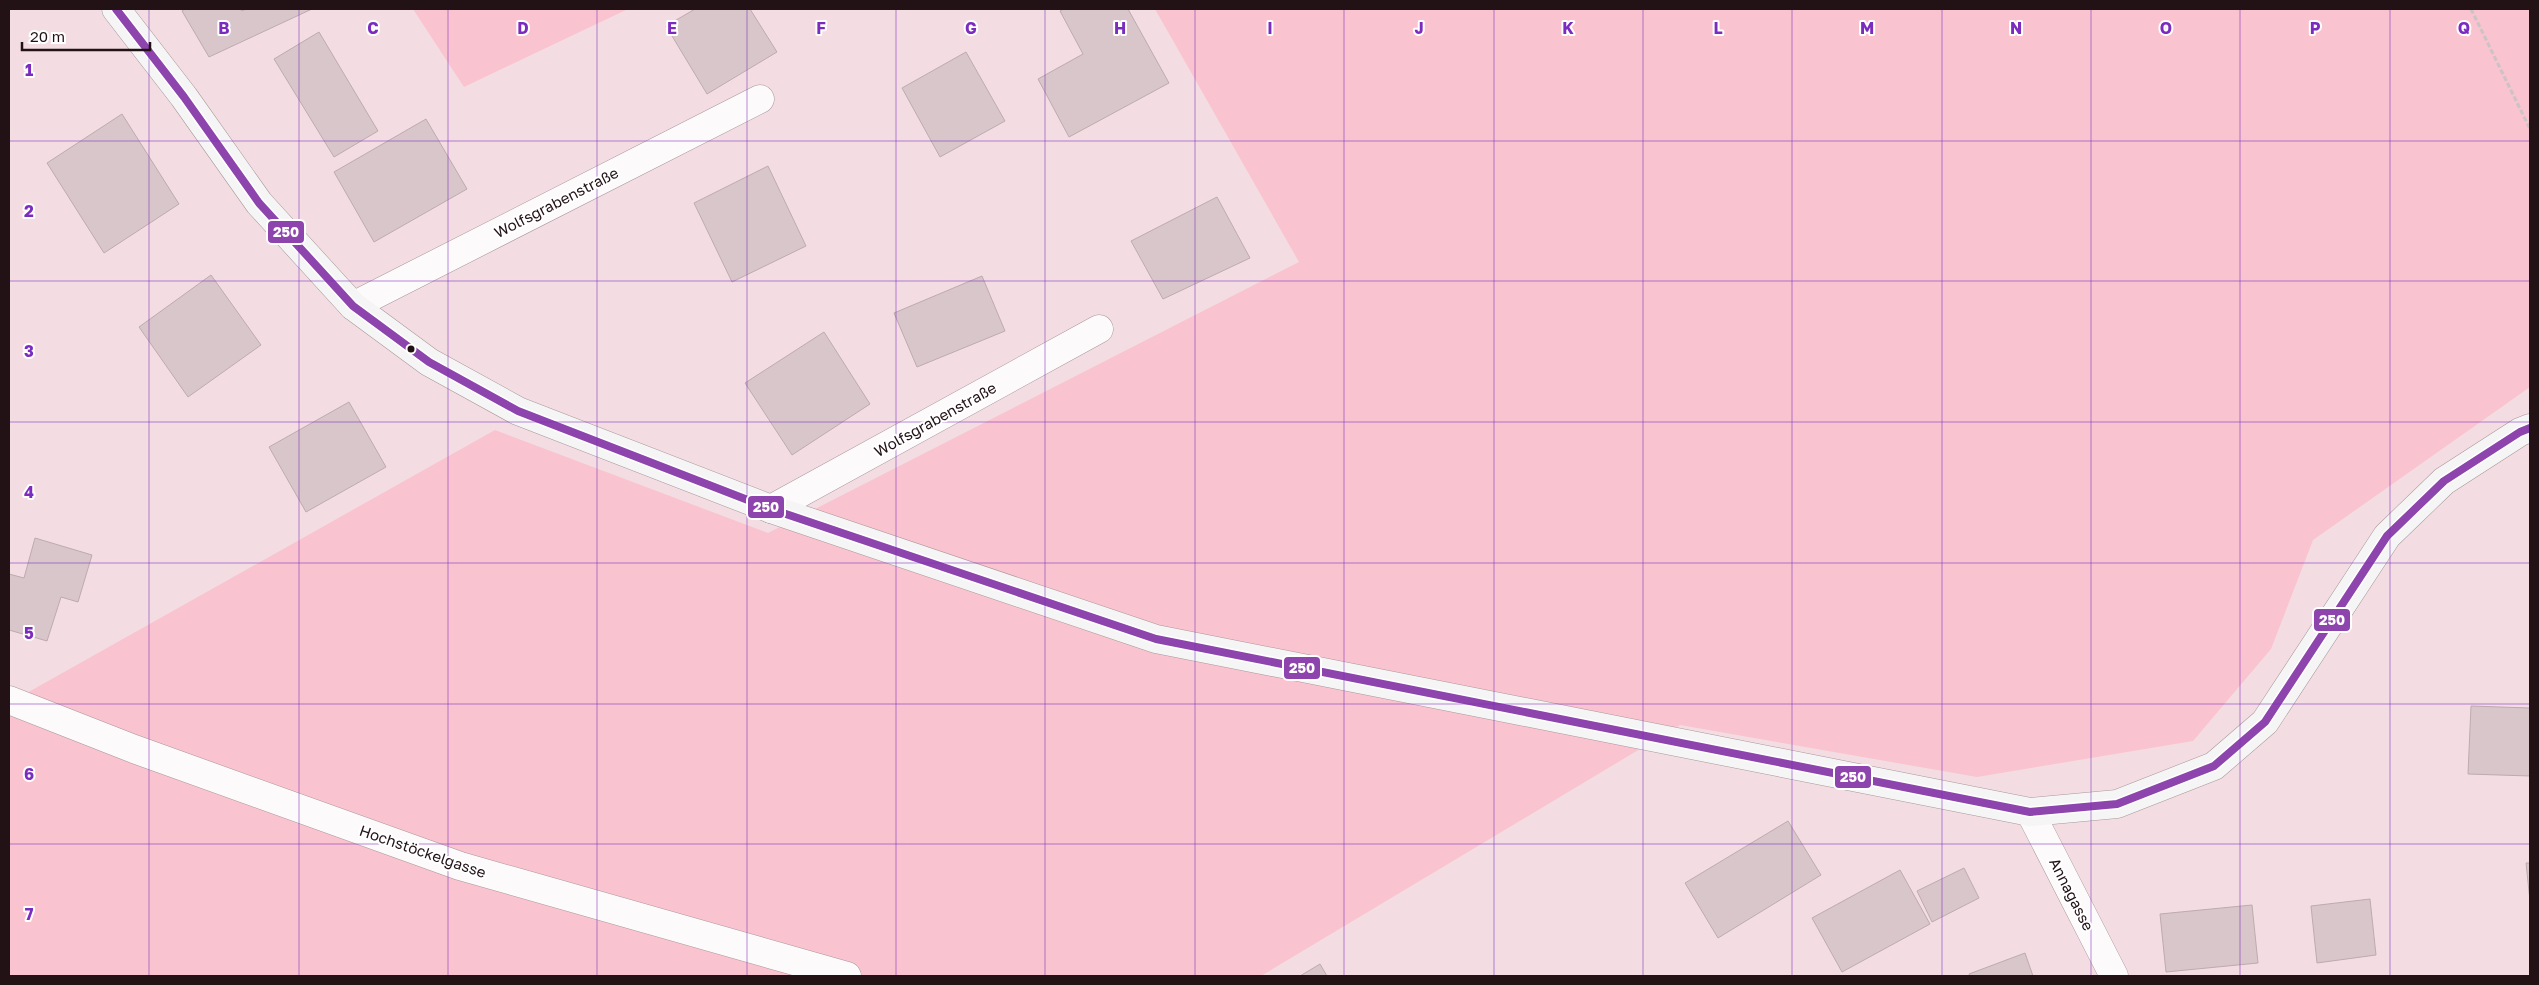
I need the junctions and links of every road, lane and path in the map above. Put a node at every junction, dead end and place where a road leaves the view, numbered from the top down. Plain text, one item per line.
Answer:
1 (116, 9) edge
2 (2471, 9) edge
3 (760, 98) dead end
4 (2530, 129) edge
5 (353, 306) junction
6 (1099, 328) dead end
7 (2530, 428) edge
8 (771, 509) junction
9 (9, 700) edge
10 (2030, 812) junction
11 (847, 976) edge
12 (2114, 976) edge

1 - 5 main road
2 - 4 path
3 - 5 street, Wolfsgrabenstraße
5 - 8 main road
6 - 8 street, Wolfsgrabenstraße
7 - 10 main road
8 - 10 main road
9 - 11 street, Hochstöckelgasse
10 - 12 street, Annagasse

